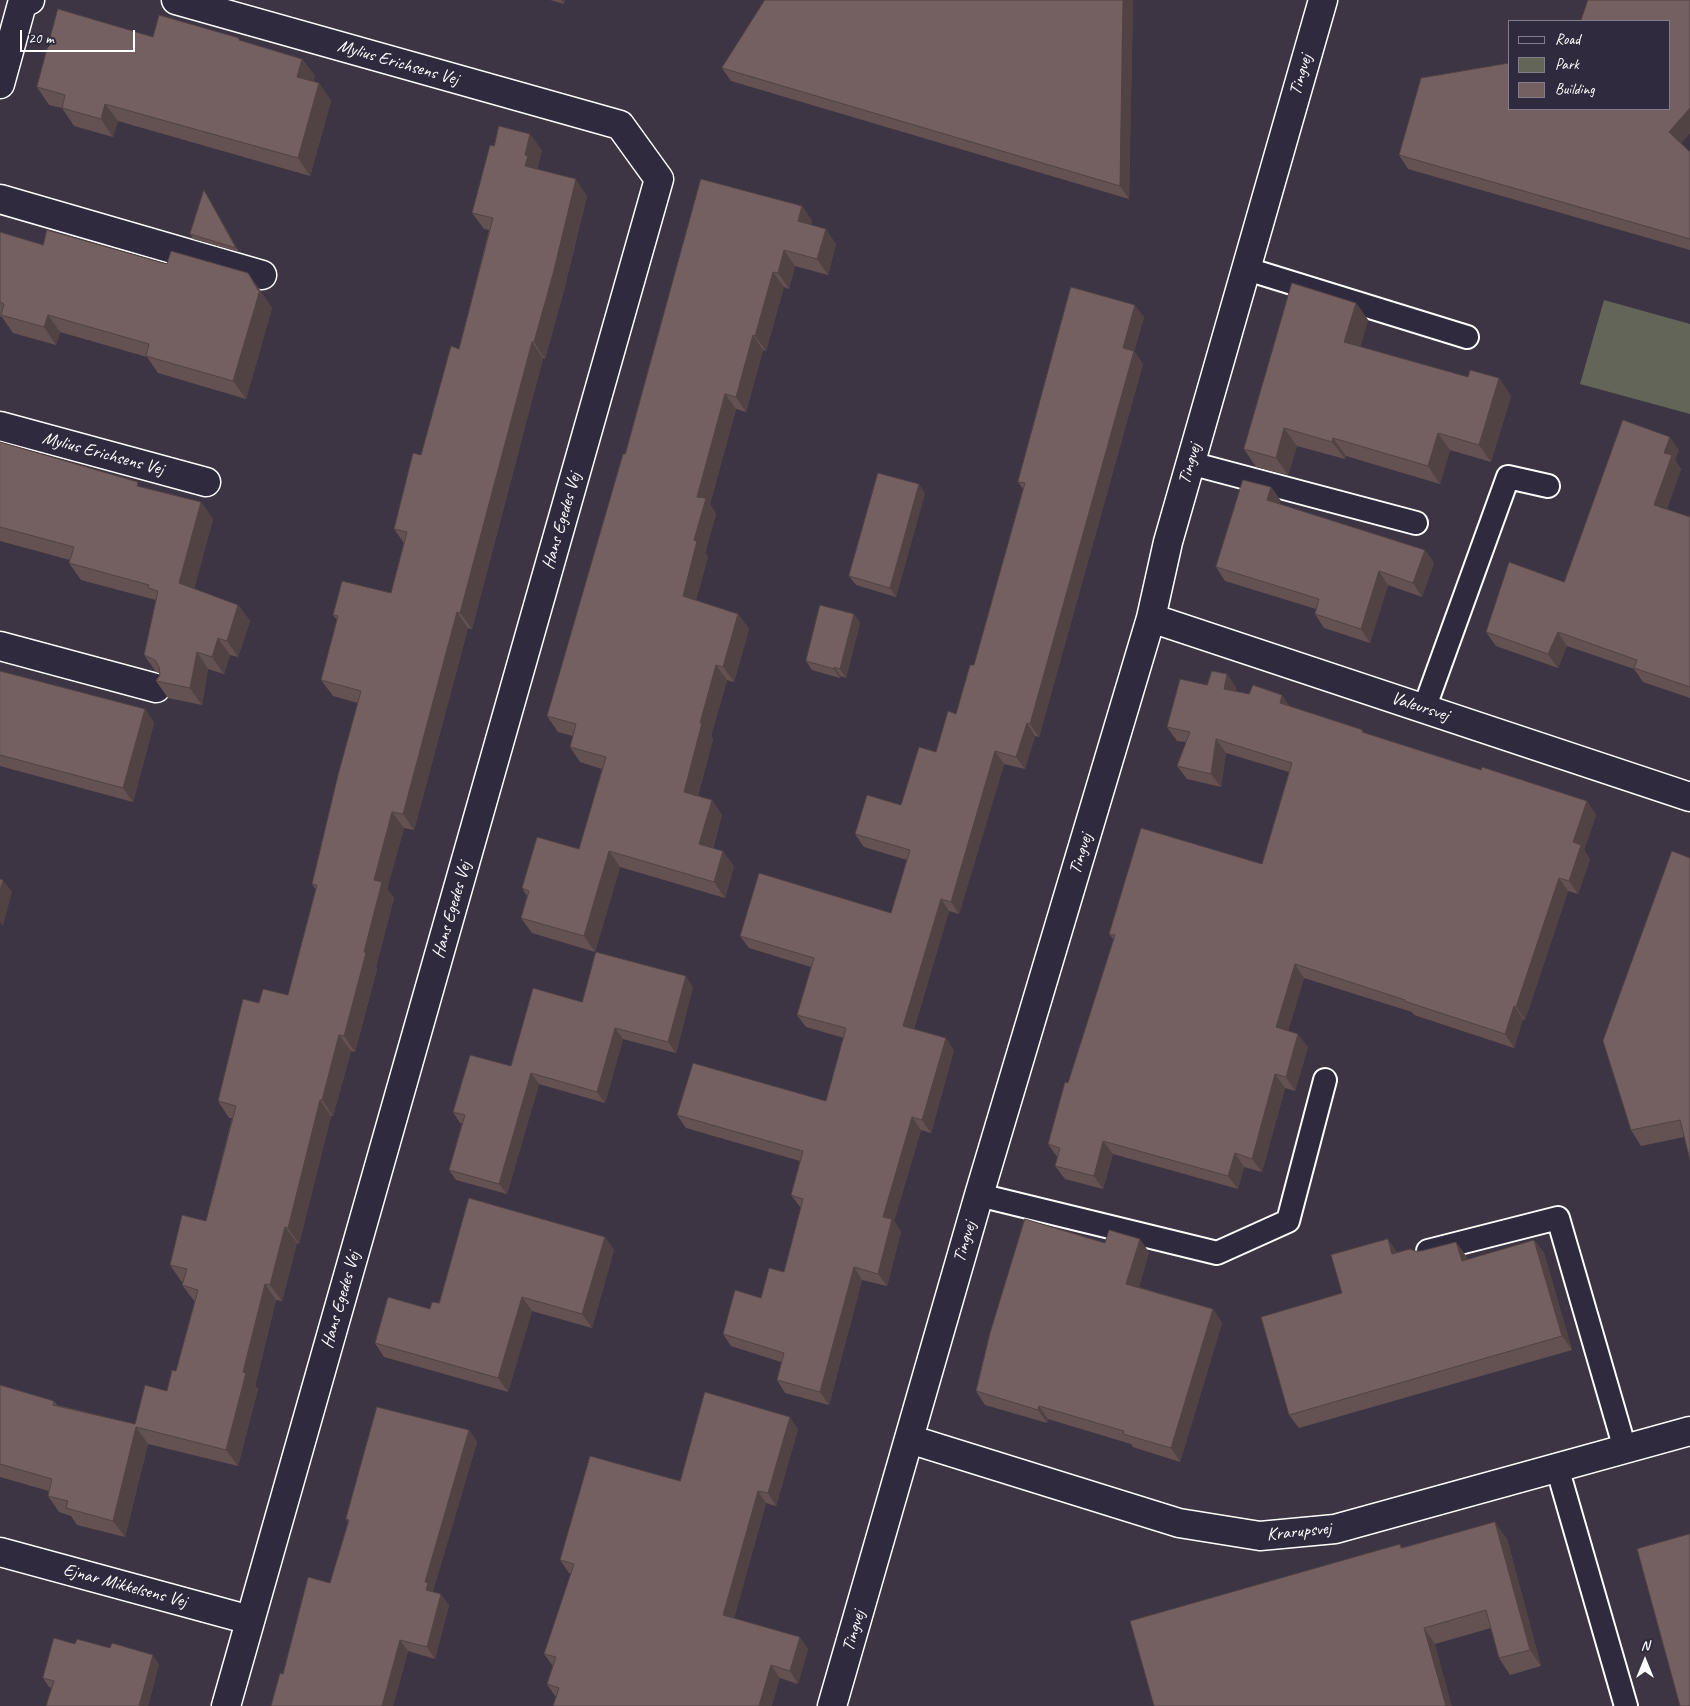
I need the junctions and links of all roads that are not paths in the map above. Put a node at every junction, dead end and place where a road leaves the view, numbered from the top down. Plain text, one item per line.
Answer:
1 (30, 0) edge
2 (176, 0) edge
3 (1322, 0) edge
4 (0, 84) edge
5 (620, 125) joint
6 (0, 199) edge
7 (1247, 269) junction
8 (262, 275) dead end
9 (1467, 337) dead end
10 (0, 426) edge
11 (1190, 463) junction
12 (206, 482) dead end
13 (1548, 486) dead end
14 (1416, 523) dead end
15 (1151, 618) junction
16 (0, 646) edge
17 (156, 688) edge
18 (1424, 708) junction
19 (1690, 797) edge
20 (1325, 1080) dead end
21 (979, 1195) junction
22 (1427, 1252) edge
23 (1690, 1431) edge
24 (908, 1439) junction
25 (1625, 1449) junction
26 (1557, 1467) junction
27 (0, 1552) edge
28 (250, 1620) junction
29 (226, 1706) edge
30 (832, 1706) edge
31 (1626, 1706) edge

1 - 4 street
2 - 5 street, Mylius Erichsens Vej
3 - 7 street, Tingvej
5 - 28 street, Hans Egedes Vej
6 - 8 street
7 - 9 lane
7 - 11 street, Tingvej
10 - 12 street, Mylius Erichsens Vej
11 - 14 lane
11 - 15 street, Tingvej
13 - 18 lane
15 - 18 street, Valeursvej
15 - 21 street, Tingvej
16 - 17 street
18 - 19 street, Valeursvej
20 - 21 lane
21 - 24 street, Tingvej
22 - 25 lane
23 - 25 street, Krarupsvej
24 - 26 street, Krarupsvej
24 - 30 street, Tingvej
25 - 26 street, Krarupsvej
26 - 31 lane
27 - 28 street, Ejnar Mikkelsens Vej
28 - 29 street, Hans Egedes Vej

